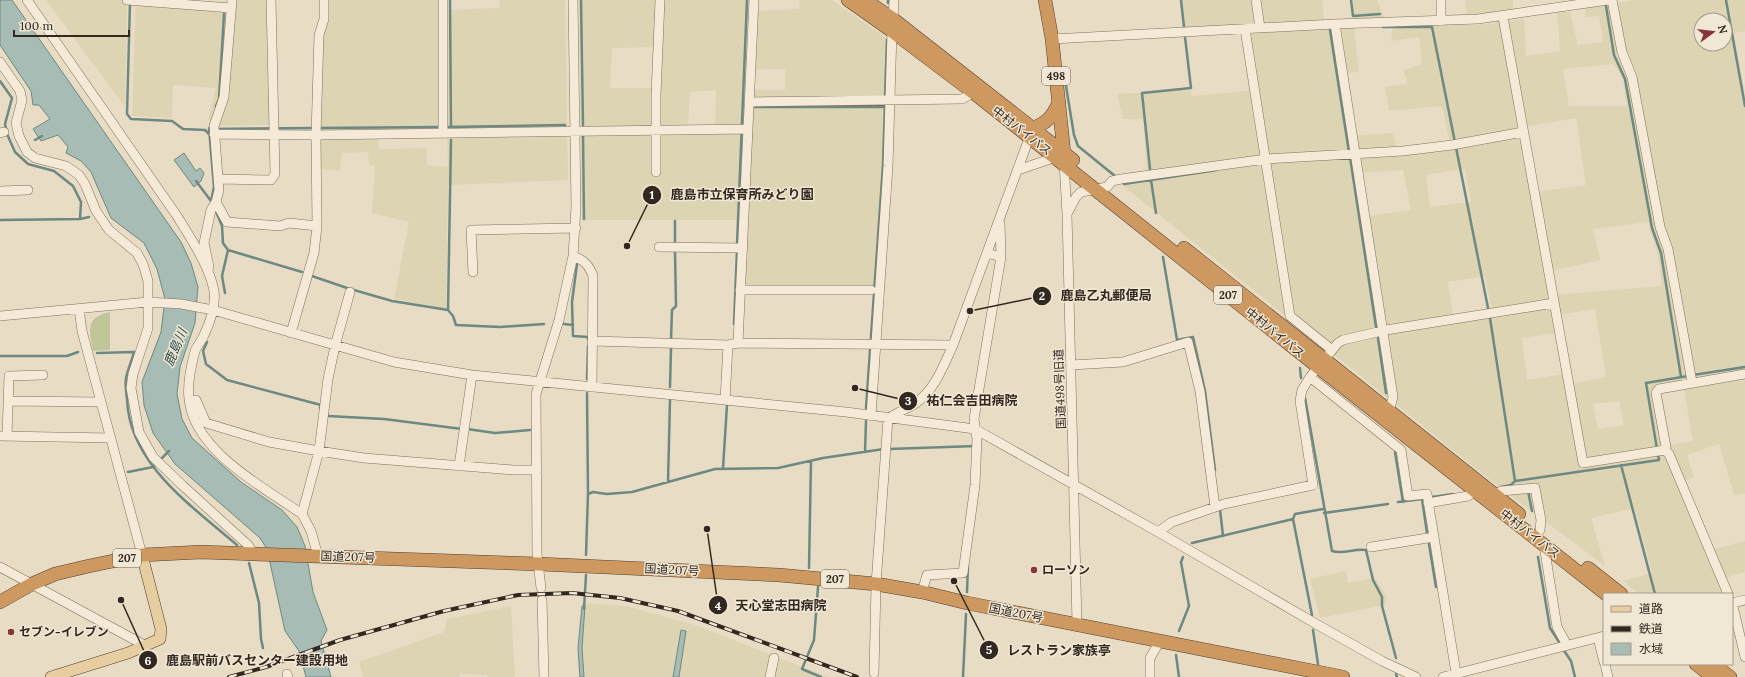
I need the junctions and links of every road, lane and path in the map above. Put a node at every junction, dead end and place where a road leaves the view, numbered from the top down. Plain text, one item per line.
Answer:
1 (27, 0) edge
2 (131, 0) edge
3 (271, 0) edge
4 (324, 0) edge
5 (443, 0) edge
6 (573, 0) edge
7 (660, 0) edge
8 (754, 0) edge
9 (848, 0) edge
10 (865, 0) edge
11 (894, 0) edge
12 (1045, 0) edge
13 (1256, 0) edge
14 (1441, 0) edge
15 (1608, 0) edge
16 (1612, 0) edge
17 (231, 4) edge
18 (1503, 17) junction
19 (1442, 21) junction
20 (1335, 24) junction
21 (893, 25) junction
22 (1260, 28) junction
23 (1245, 29) junction
24 (1052, 39) junction
25 (0, 62) edge
26 (978, 90) junction
27 (889, 100) junction
28 (749, 102) junction
29 (1059, 102) junction
30 (443, 128) junction
31 (743, 129) junction
32 (214, 130) junction
33 (656, 130) junction
34 (575, 131) junction
35 (1523, 132) junction
36 (1031, 133) junction
37 (275, 134) junction
38 (316, 135) junction
39 (1351, 153) junction
40 (1061, 158) junction
41 (1266, 162) junction
42 (1018, 170) junction
43 (656, 172) dead end
44 (218, 179) junction
45 (1101, 188) junction
46 (28, 190) dead end
47 (0, 191) edge
48 (216, 202) junction
49 (1067, 214) junction
50 (1000, 219) junction
51 (317, 226) junction
52 (576, 228) junction
53 (659, 247) dead end
54 (742, 248) junction
55 (987, 253) junction
56 (573, 256) junction
57 (1001, 257) junction
58 (473, 272) dead end
59 (209, 276) junction
60 (740, 290) junction
61 (871, 290) dead end
62 (350, 292) dead end
63 (148, 302) junction
64 (1554, 303) junction
65 (79, 309) junction
66 (209, 309) junction
67 (0, 316) edge
68 (291, 332) junction
69 (1382, 332) junction
70 (593, 341) junction
71 (738, 343) junction
72 (872, 344) junction
73 (728, 345) junction
74 (953, 345) junction
75 (335, 346) junction
76 (1321, 363) junction
77 (1071, 365) junction
78 (1745, 374) edge
79 (43, 375) dead end
80 (472, 375) junction
81 (1691, 378) junction
82 (539, 382) junction
83 (592, 387) junction
84 (196, 400) dead end
85 (725, 400) junction
86 (8, 401) junction
87 (101, 402) junction
88 (915, 403) junction
89 (871, 416) junction
90 (1388, 416) junction
91 (888, 419) junction
92 (916, 421) junction
93 (975, 429) junction
94 (3, 436) edge
95 (1406, 436) junction
96 (111, 438) junction
97 (1398, 448) junction
98 (319, 451) junction
99 (1660, 451) junction
100 (459, 466) junction
101 (536, 470) junction
102 (1074, 485) junction
103 (1475, 490) junction
104 (1496, 495) junction
105 (1428, 503) junction
106 (1220, 506) junction
107 (302, 514) junction
108 (1540, 530) junction
109 (1158, 532) junction
110 (1434, 537) junction
111 (1544, 545) junction
112 (1371, 547) dead end
113 (257, 553) junction
114 (142, 555) junction
115 (318, 556) junction
116 (539, 564) junction
117 (0, 566) edge
118 (32, 584) junction
119 (876, 584) junction
120 (541, 588) dead end
121 (922, 592) junction
122 (1605, 593) edge
123 (1620, 593) edge
124 (1728, 593) edge
125 (542, 600) dead end
126 (1745, 600) edge
127 (0, 602) edge
128 (1733, 603) edge
129 (1733, 607) edge
130 (1077, 624) junction
131 (1601, 637) edge
132 (1160, 641) junction
133 (146, 646) junction
134 (1564, 646) junction
135 (1603, 654) edge
136 (1745, 657) edge
137 (774, 658) dead end
138 (1605, 665) edge
139 (1697, 665) edge
140 (1714, 665) edge
141 (874, 673) dead end
142 (1456, 673) junction
143 (51, 677) edge
144 (544, 677) edge
145 (770, 677) edge
146 (1150, 677) edge
147 (1343, 677) edge
148 (1416, 677) edge
149 (1443, 677) edge
150 (1608, 677) edge
151 (1713, 677) edge
152 (1730, 677) edge

1 - 59 street
2 - 17 street
3 - 37 street
4 - 38 street
5 - 30 street
6 - 34 street
7 - 33 street
8 - 28 street
9 - 21 highway, 中村バイパス / 207
10 - 21 highway, 中村バイパス / 207
11 - 21 street
12 - 24 highway, 498
13 - 22 street
14 - 19 street
15 - 18 street
16 - 81 street
17 - 32 street
18 - 19 street
18 - 35 street
19 - 20 street
20 - 22 street
20 - 39 street
21 - 26 highway, 中村バイパス / 207
21 - 27 street
22 - 23 street
23 - 24 street
23 - 41 street
24 - 29 highway, 498
25 - 63 street
26 - 27 street
26 - 36 highway, 中村バイパス / 207
27 - 28 street
27 - 72 street
28 - 31 street
29 - 36 highway
29 - 40 highway, 498
30 - 34 street
30 - 38 street
31 - 33 street
31 - 54 street
32 - 37 street
32 - 44 street
33 - 34 street
33 - 43 street
34 - 52 street
35 - 39 street
35 - 64 street
36 - 40 highway, 中村バイパス / 207
36 - 42 street
37 - 38 street
37 - 44 street
38 - 51 street
39 - 41 street
39 - 69 street
40 - 42 street
40 - 45 highway, 中村バイパス / 207
40 - 49 street, 国道498号旧道
41 - 45 street
41 - 76 street
42 - 50 street
44 - 48 street
45 - 49 street
45 - 76 highway, 中村バイパス / 207
46 - 47 street
48 - 51 street
48 - 59 street
49 - 77 street, 国道498号旧道
50 - 55 street
50 - 57 street
51 - 68 street
52 - 56 street
52 - 58 street
53 - 54 street
54 - 60 street
55 - 57 street
55 - 74 street
56 - 70 street
56 - 82 street
57 - 93 street
59 - 66 street
60 - 61 street
60 - 71 street
62 - 75 street
63 - 65 street
63 - 66 street
63 - 113 street
64 - 69 street
64 - 99 street
65 - 67 street
65 - 87 street
66 - 68 street
66 - 107 street
68 - 75 street
69 - 76 street
69 - 90 street
70 - 73 street
70 - 83 street
71 - 72 street
71 - 73 street
72 - 74 street
72 - 89 street
73 - 85 street
74 - 88 street
75 - 80 street
75 - 98 street
76 - 90 highway, 中村バイパス / 207
76 - 97 street
76 - 106 street
77 - 102 street, 国道498号旧道
77 - 106 street
78 - 81 street
79 - 86 street
80 - 82 street
80 - 100 street
81 - 99 street
82 - 83 street
82 - 101 street
83 - 85 street
84 - 98 street
85 - 89 street
86 - 87 street
86 - 94 street
87 - 96 street
88 - 91 street
88 - 92 street
89 - 91 street
90 - 95 highway, 中村バイパス / 207
90 - 104 highway, 中村バイパス / 207
91 - 92 street
91 - 119 street
92 - 93 street
93 - 102 street
93 - 121 street
94 - 96 street
95 - 97 street
95 - 103 highway, 中村バイパス / 207
96 - 114 street
97 - 105 street
98 - 100 street
98 - 107 street
99 - 124 street
100 - 101 street
101 - 116 street
102 - 109 street
102 - 130 street, 国道498号旧道
103 - 105 street
103 - 111 highway, 中村バイパス / 207
104 - 108 highway, 中村バイパス / 207
104 - 108 street
105 - 110 street
106 - 109 street
107 - 115 street
108 - 123 highway, 中村バイパス / 207
109 - 148 street
110 - 112 street
110 - 142 street
111 - 122 highway, 中村バイパス / 207
111 - 134 street
113 - 114 highway, 国道207号 / 207
113 - 115 highway, 国道207号 / 207
114 - 118 highway, 国道207号 / 207
114 - 133 main road
115 - 116 highway, 国道207号 / 207
116 - 119 highway, 国道207号 / 207
116 - 120 street
117 - 118 street
118 - 127 highway, 国道207号 / 207
118 - 133 street
119 - 121 highway, 国道207号 / 207
119 - 141 street
121 - 130 highway, 国道207号 / 207
125 - 144 street
126 - 128 street
129 - 136 street
130 - 132 highway, 国道207号 / 207
131 - 134 street
131 - 135 street
132 - 146 street
132 - 147 highway, 国道207号 / 207
133 - 143 main road
134 - 142 street
137 - 145 street
138 - 150 street
139 - 151 highway
140 - 152 highway
142 - 149 street

